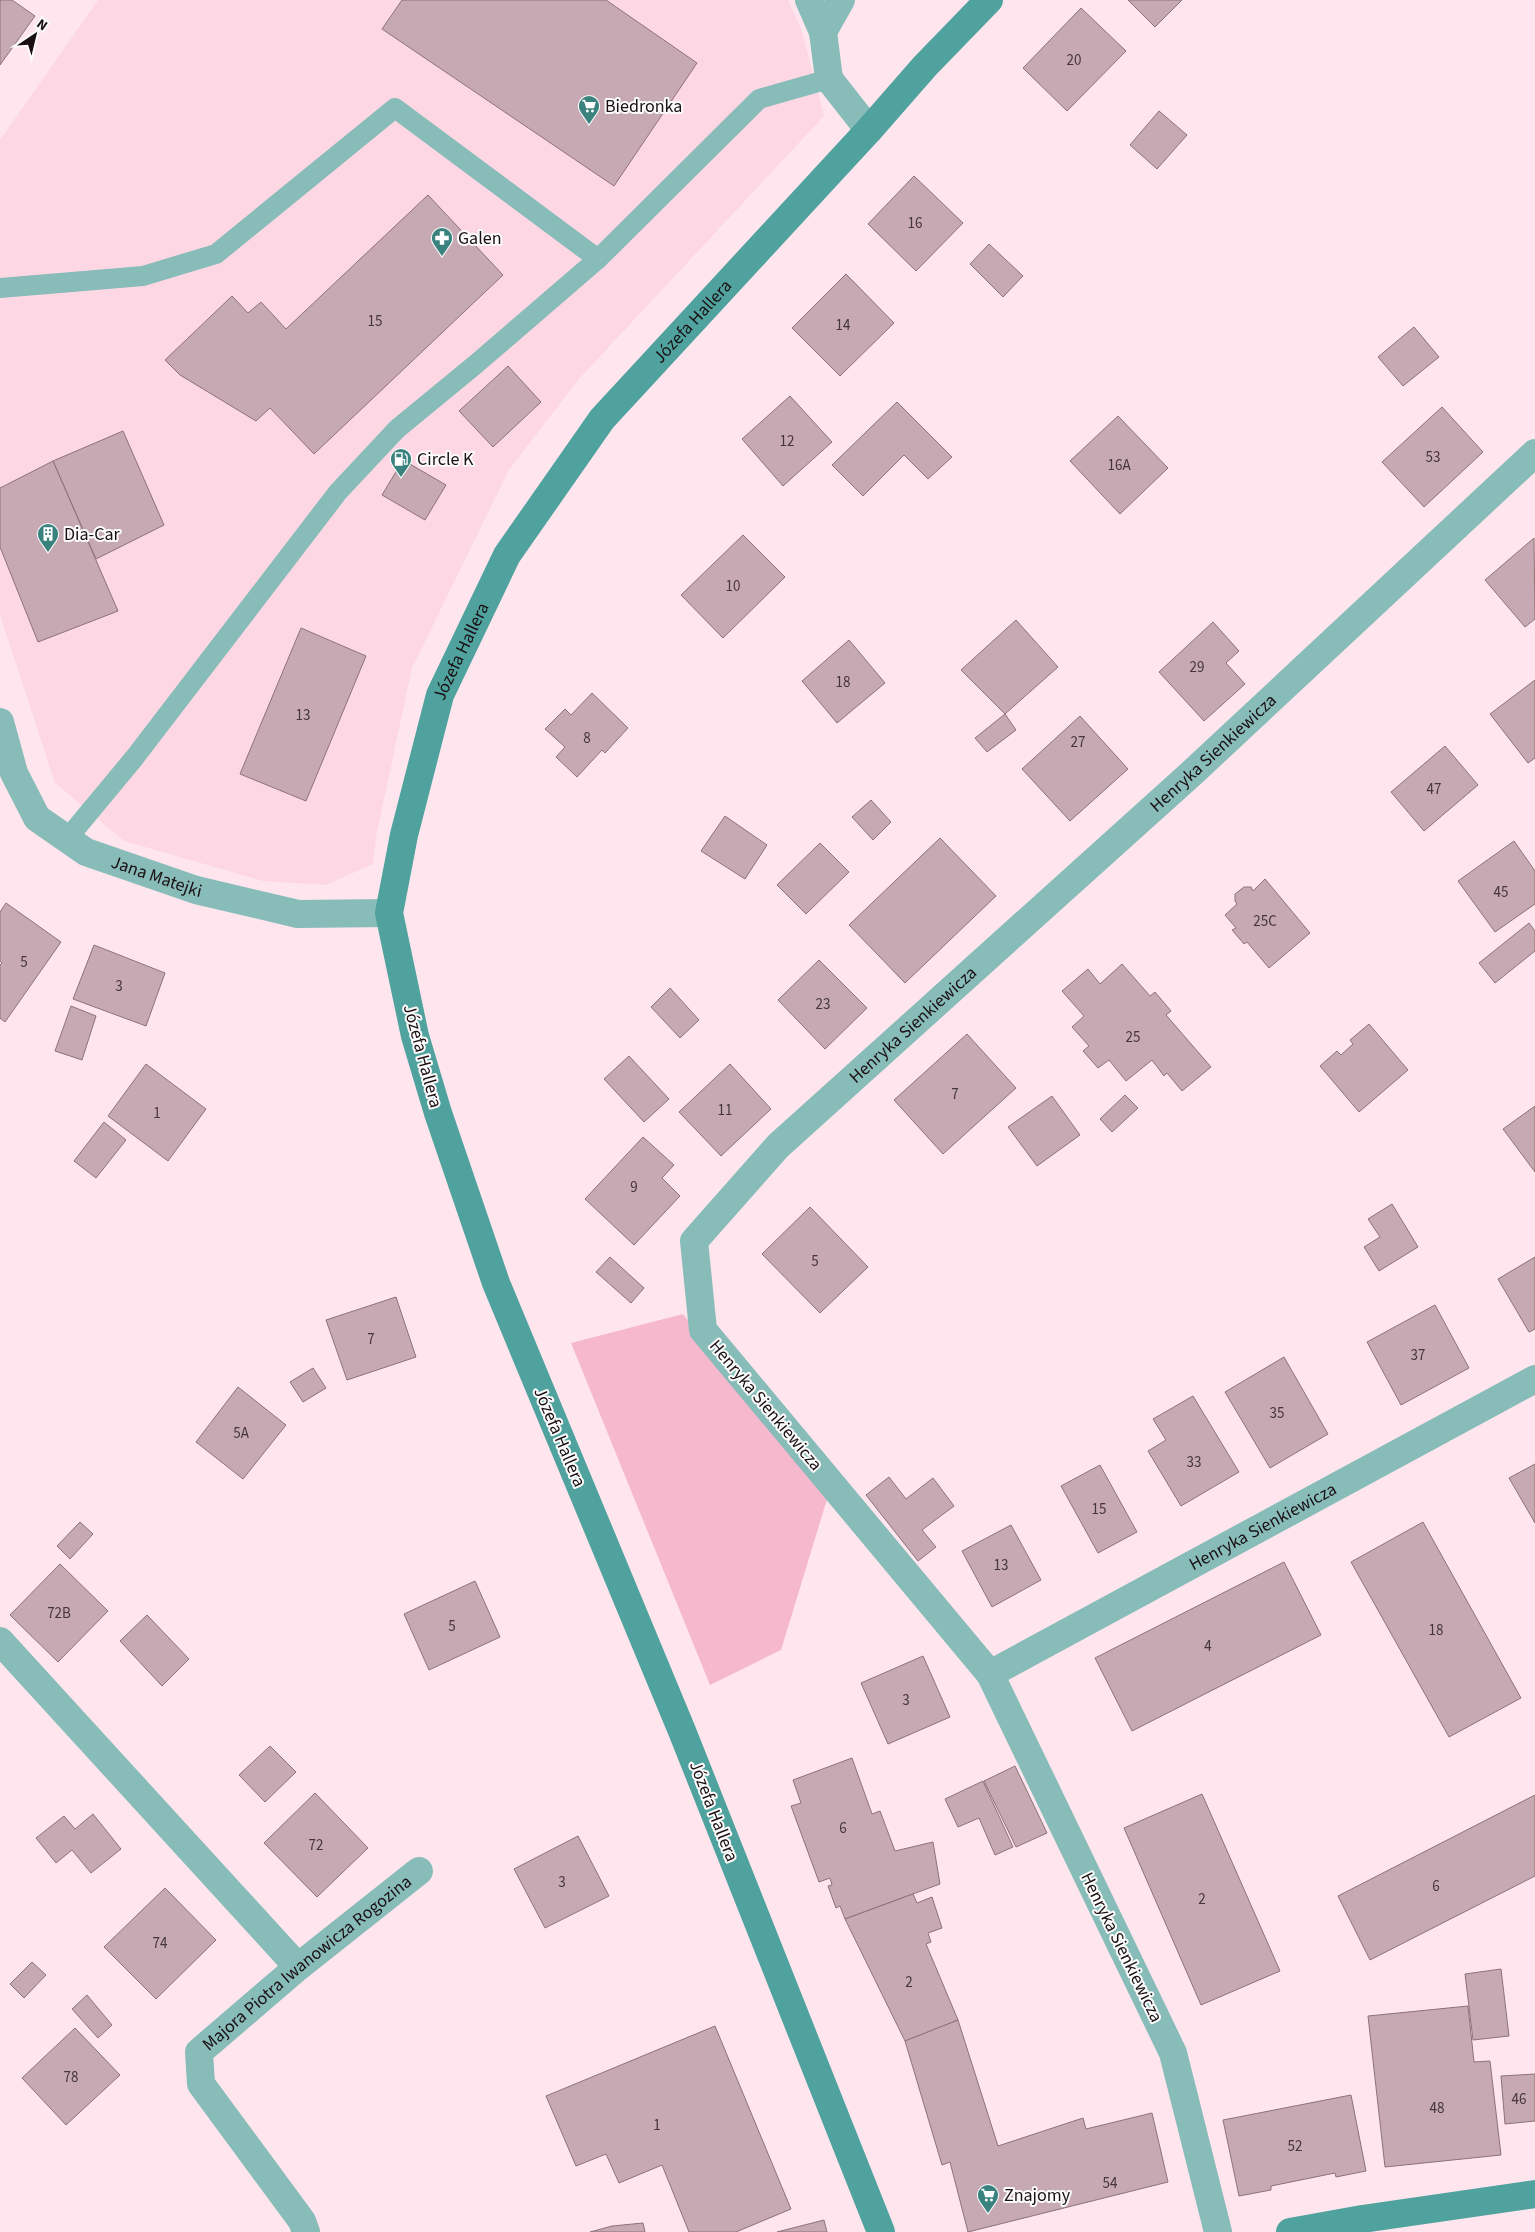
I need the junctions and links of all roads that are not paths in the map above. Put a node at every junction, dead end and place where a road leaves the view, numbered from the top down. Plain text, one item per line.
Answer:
1 (809, 0) edge
2 (841, 0) edge
3 (988, 0) edge
4 (823, 32) junction
5 (829, 79) junction
6 (869, 130) junction
7 (598, 259) junction
8 (0, 288) edge
9 (1533, 463) edge
10 (0, 722) edge
11 (67, 839) junction
12 (389, 913) junction
13 (1535, 1379) edge
14 (0, 1641) edge
15 (990, 1674) junction
16 (419, 1871) dead end
17 (298, 1967) junction
18 (1535, 2194) edge
19 (1318, 2229) edge
20 (306, 2232) edge
21 (880, 2232) edge
22 (1218, 2232) edge
23 (1290, 2232) edge

1 - 4 street
2 - 4 street
3 - 6 street, Józefa Hallera
4 - 5 street
5 - 6 street
5 - 7 lane
6 - 12 street, Józefa Hallera
7 - 8 lane
7 - 11 lane
9 - 15 street, Henryka Sienkiewicza
10 - 11 street, Jana Matejki
11 - 12 street, Jana Matejki
12 - 21 street, Józefa Hallera
13 - 15 street, Henryka Sienkiewicza
14 - 17 street
15 - 22 street, Henryka Sienkiewicza
16 - 17 street, Majora Piotra Iwanowicza Rogozina
17 - 20 street, Majora Piotra Iwanowicza Rogozina
18 - 19 street
19 - 23 street

